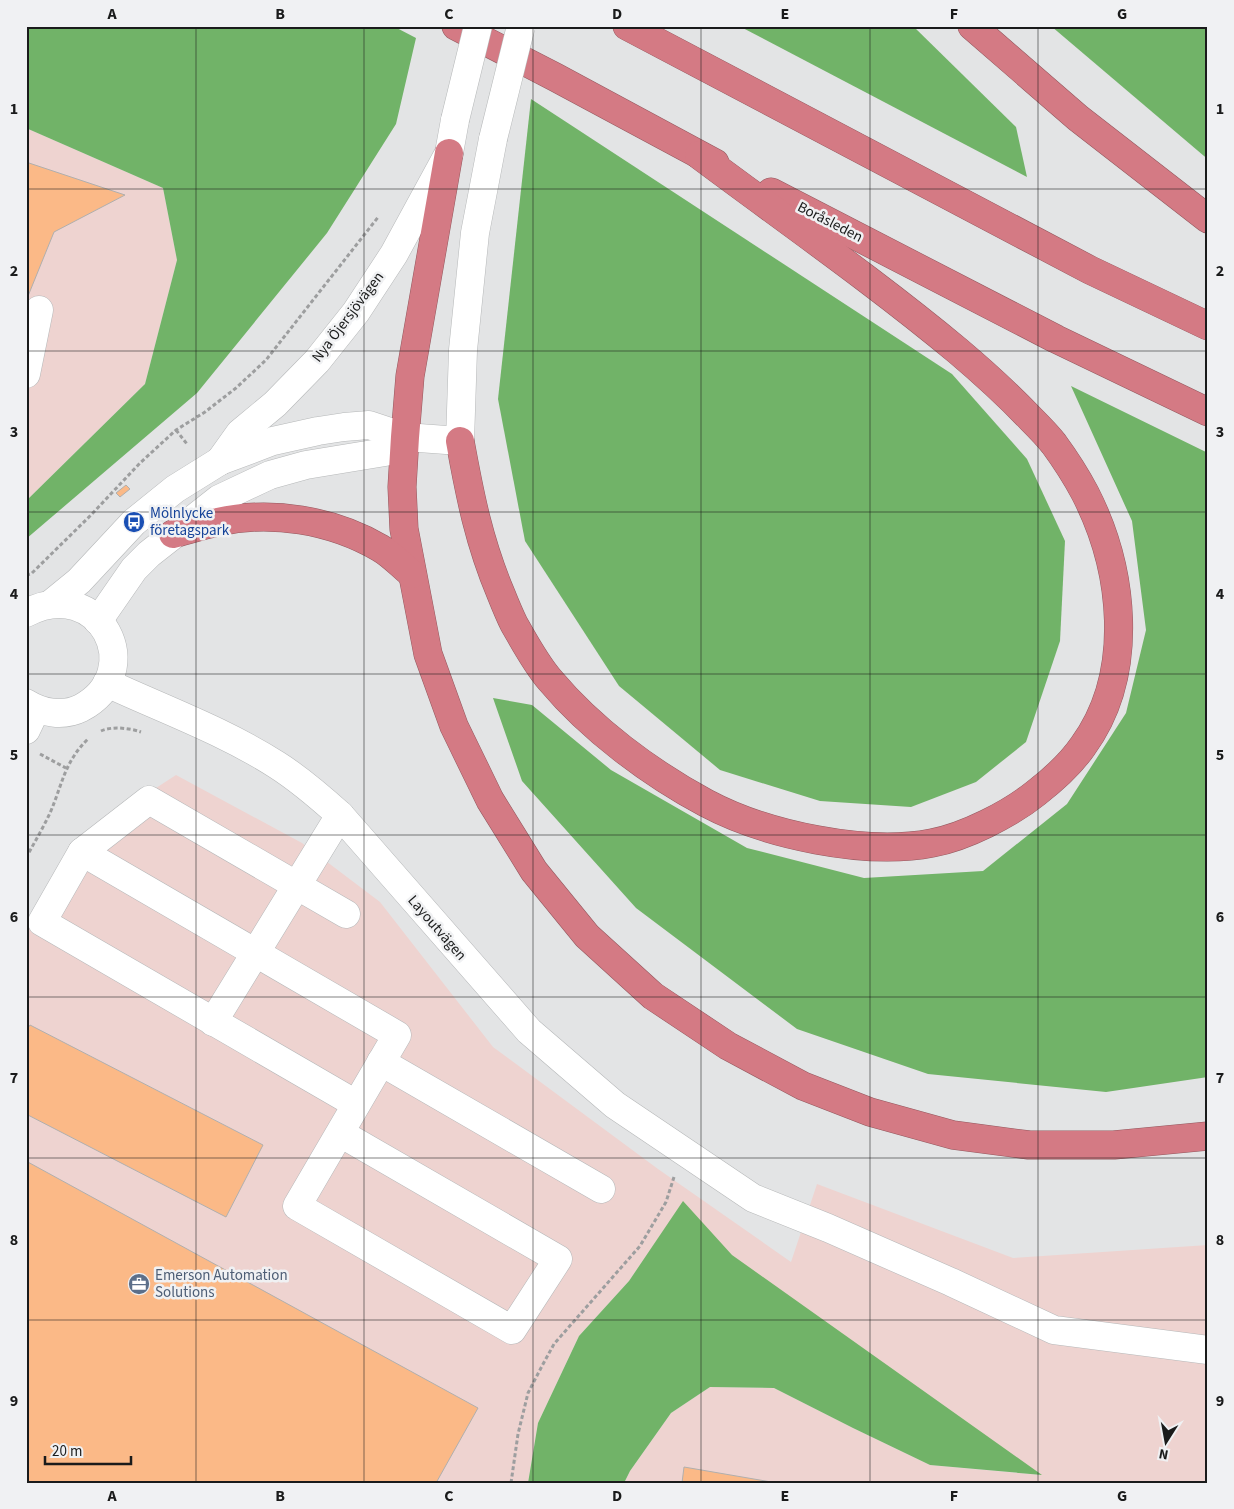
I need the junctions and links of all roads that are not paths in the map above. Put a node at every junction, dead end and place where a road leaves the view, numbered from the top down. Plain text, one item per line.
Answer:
1 (456, 26) edge
2 (478, 26) edge
3 (521, 26) edge
4 (627, 26) edge
5 (972, 26) edge
6 (449, 153) junction
7 (700, 155) junction
8 (1208, 219) edge
9 (40, 310) dead end
10 (1208, 326) edge
11 (26, 374) edge
12 (1208, 412) edge
13 (405, 437) junction
14 (460, 441) junction
15 (220, 461) junction
16 (173, 534) junction
17 (412, 574) junction
18 (52, 603) junction
19 (26, 613) edge
20 (98, 621) junction
21 (107, 683) junction
22 (31, 723) edge
23 (340, 815) junction
24 (82, 852) junction
25 (297, 885) junction
26 (346, 914) dead end
27 (256, 953) junction
28 (214, 1022) junction
29 (381, 1062) junction
30 (356, 1104) junction
31 (340, 1133) junction
32 (1208, 1136) edge
33 (601, 1190) dead end
34 (1208, 1350) edge

1 - 7 highway, Boråsleden
2 - 6 street, Nya Öjersjövägen, bridge
3 - 14 street, bridge
4 - 10 highway
5 - 8 highway
6 - 13 highway
6 - 15 street, Nya Öjersjövägen
7 - 12 highway, Boråsleden
7 - 14 highway
9 - 11 street
13 - 14 street, Nya Öjersjövägen
13 - 15 street, Nya Öjersjövägen
13 - 16 street
13 - 17 highway
15 - 18 street, Nya Öjersjövägen
16 - 17 highway
16 - 20 street
17 - 32 highway
18 - 19 street, Nya Öjersjövägen
18 - 20 street, Nya Öjersjövägen
20 - 21 street, Nya Öjersjövägen
21 - 22 street, Nya Öjersjövägen
21 - 23 street, Layoutvägen
23 - 25 street
23 - 34 street, Layoutvägen
24 - 25 street
24 - 27 street
24 - 28 street
25 - 26 street
25 - 27 street
27 - 28 street
27 - 29 street
28 - 30 street
29 - 30 street
29 - 33 street
30 - 31 street
31 - 31 street

